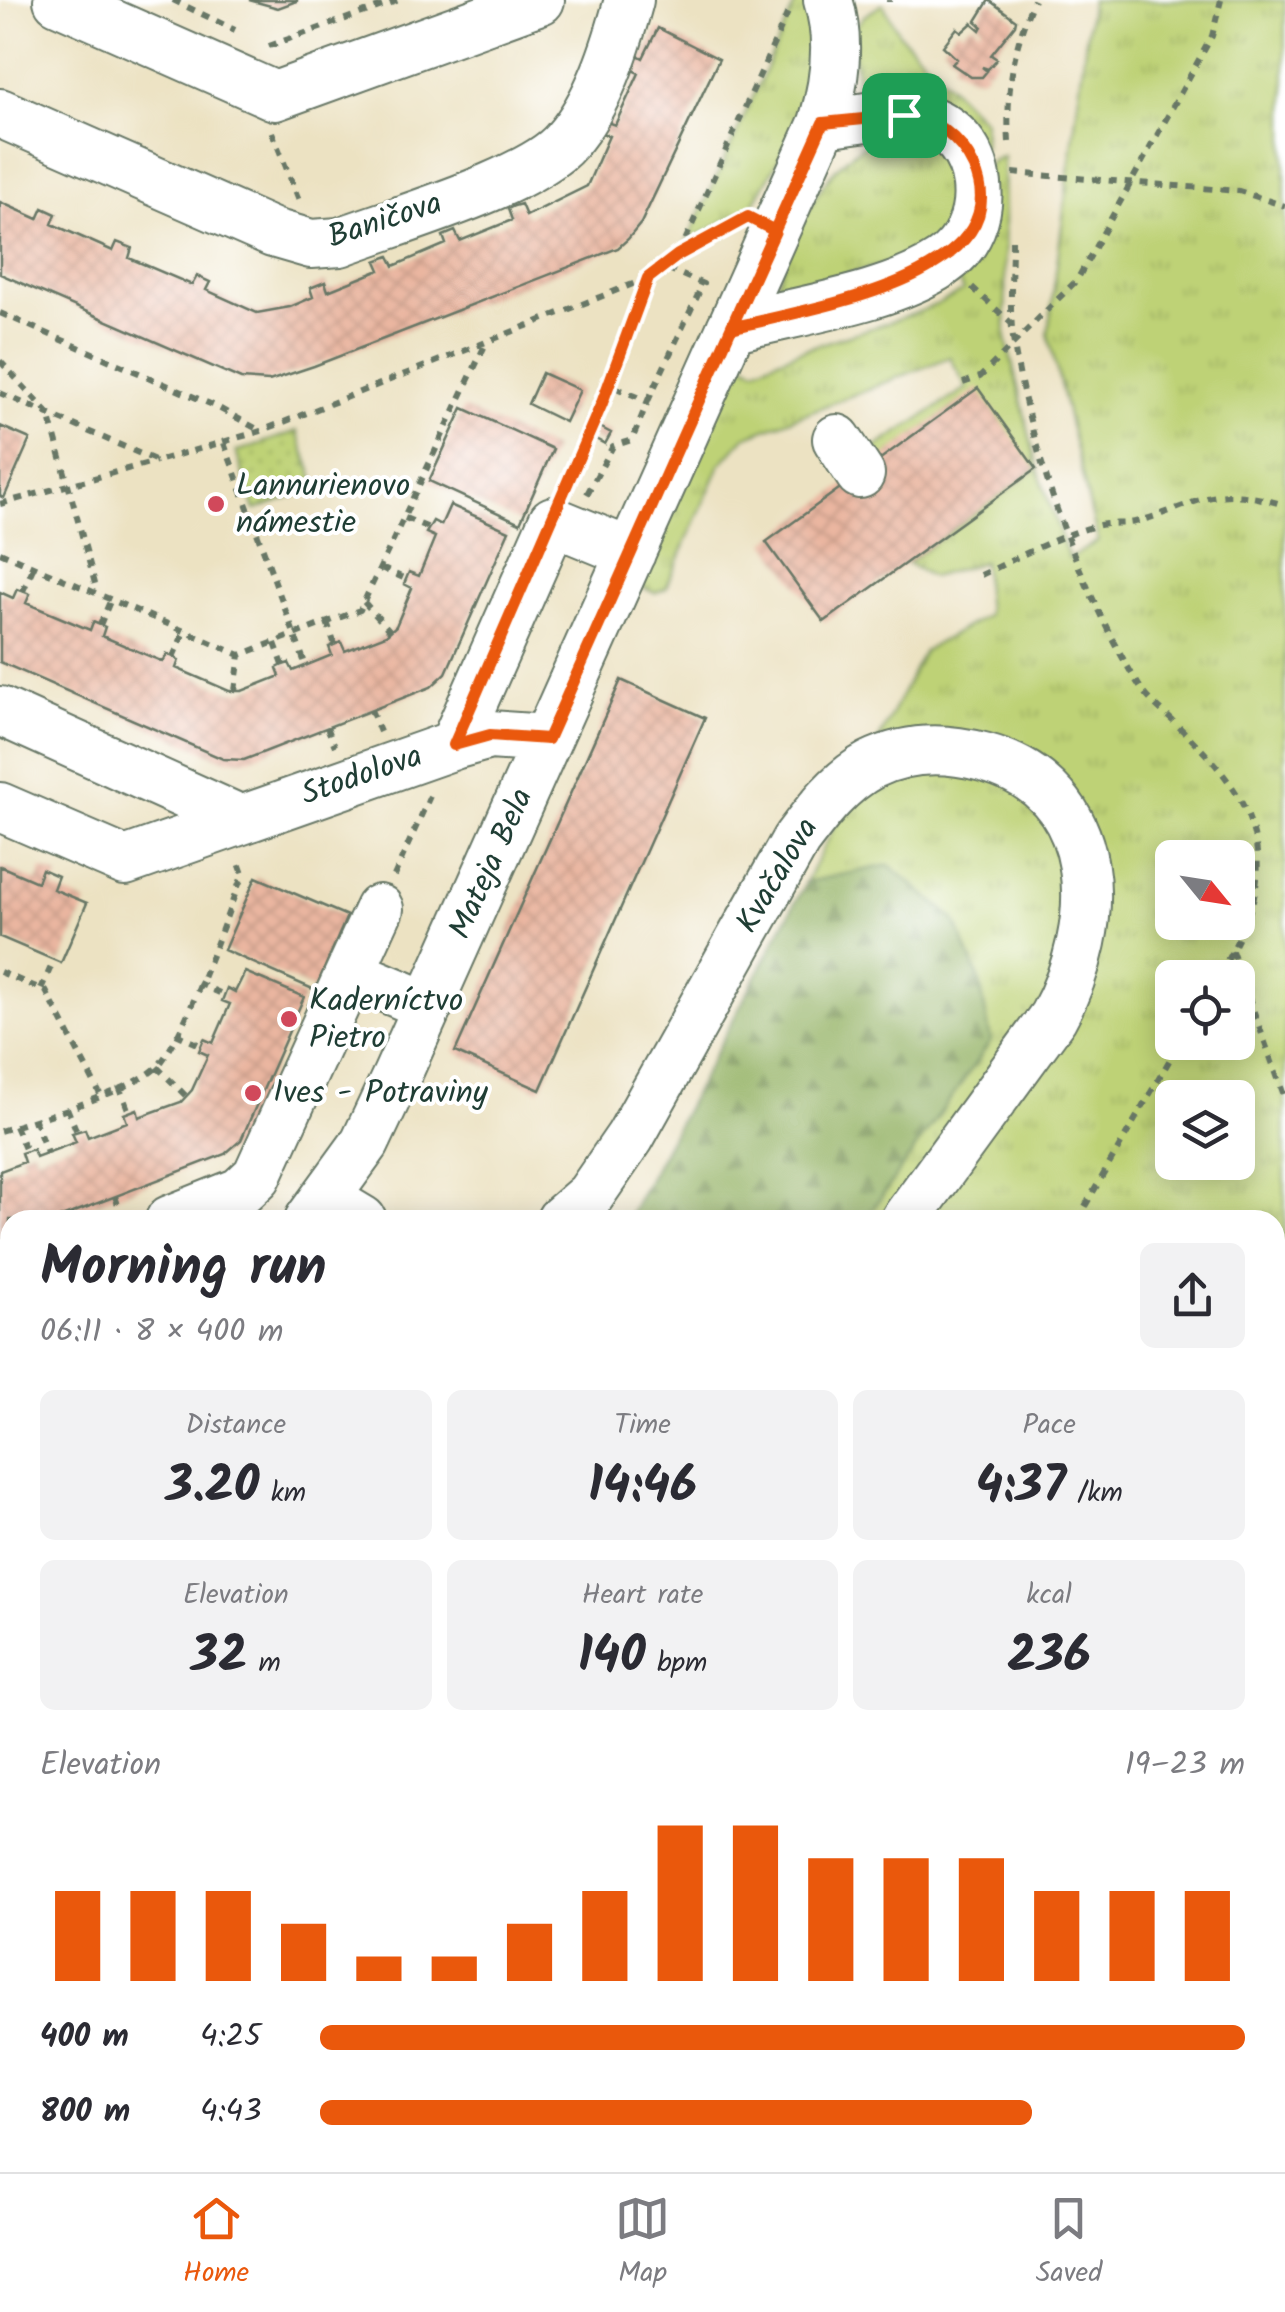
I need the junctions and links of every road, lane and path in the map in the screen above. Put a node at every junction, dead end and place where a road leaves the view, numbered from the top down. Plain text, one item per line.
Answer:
1 (58, 0) edge
2 (173, 0) edge
3 (398, 0) edge
4 (540, 0) edge
5 (628, 0) edge
6 (1034, 0) edge
7 (1220, 0) edge
8 (848, 2) edge
9 (250, 38) dead end
10 (265, 45) dead end
11 (0, 113) edge
12 (823, 123) junction
13 (272, 132) dead end
14 (1012, 172) junction
15 (1131, 180) junction
16 (295, 186) dead end
17 (1012, 192) dead end
18 (1285, 206) edge
19 (1012, 229) dead end
20 (775, 231) junction
21 (678, 255) junction
22 (943, 262) junction
23 (666, 268) junction
24 (648, 278) junction
25 (0, 313) edge
26 (1012, 324) junction
27 (731, 328) junction
28 (488, 340) junction
29 (1014, 342) junction
30 (0, 361) edge
31 (963, 384) dead end
32 (610, 386) junction
33 (0, 392) edge
34 (648, 400) junction
35 (49, 414) junction
36 (262, 432) junction
37 (224, 443) junction
38 (157, 461) junction
39 (69, 486) junction
40 (0, 504) edge
41 (1285, 505) edge
42 (405, 518) junction
43 (563, 524) junction
44 (429, 528) dead end
45 (1068, 535) junction
46 (0, 552) edge
47 (630, 553) junction
48 (34, 566) junction
49 (381, 568) junction
50 (981, 576) dead end
51 (406, 579) dead end
52 (23, 592) dead end
53 (98, 592) junction
54 (111, 599) junction
55 (364, 602) junction
56 (327, 622) junction
57 (100, 625) dead end
58 (185, 630) junction
59 (390, 631) dead end
60 (294, 634) junction
61 (275, 642) junction
62 (335, 644) dead end
63 (240, 655) junction
64 (173, 657) dead end
65 (283, 665) dead end
66 (306, 666) dead end
67 (235, 691) dead end
68 (371, 710) dead end
69 (0, 711) edge
70 (377, 726) dead end
71 (328, 727) dead end
72 (548, 739) junction
73 (333, 740) dead end
74 (454, 745) junction
75 (0, 807) edge
76 (235, 833) junction
77 (378, 909) joint
78 (1232, 951) junction
79 (54, 960) dead end
80 (1227, 960) edge
81 (0, 972) edge
82 (350, 973) junction
83 (198, 983) junction
84 (41, 989) junction
85 (224, 995) dead end
86 (428, 1006) junction
87 (176, 1034) junction
88 (202, 1046) dead end
89 (1170, 1060) edge
90 (157, 1067) junction
91 (120, 1086) junction
92 (100, 1094) junction
93 (186, 1096) dead end
94 (1285, 1098) edge
95 (67, 1108) junction
96 (129, 1112) dead end
97 (34, 1119) junction
98 (14, 1126) junction
99 (0, 1131) edge
100 (78, 1132) dead end
101 (26, 1152) dead end
102 (47, 1153) dead end
103 (116, 1196) dead end
104 (120, 1210) edge
105 (195, 1210) edge
106 (334, 1210) edge
107 (573, 1210) edge
108 (912, 1210) edge
109 (1083, 1210) edge

1 - 4 street
2 - 9 path
3 - 10 path
5 - 11 street, Baničova
6 - 14 path
7 - 15 path
8 - 12 street, Mateja Bela
8 - 21 path
12 - 20 street, Mateja Bela
12 - 22 street
13 - 16 path
14 - 15 path
14 - 17 path
15 - 18 path
15 - 29 path
19 - 26 path
20 - 21 path
20 - 27 street, Mateja Bela
21 - 23 path
22 - 26 path
22 - 27 street
23 - 24 path
23 - 34 path
24 - 28 path
24 - 32 path
25 - 36 path
26 - 29 path
27 - 47 street, Mateja Bela
28 - 36 path
28 - 42 path
29 - 31 path
29 - 45 path
30 - 35 path
32 - 34 path
32 - 43 path
33 - 35 path
34 - 43 path
35 - 38 path
35 - 39 path
36 - 37 path
37 - 38 path
37 - 60 path
38 - 39 path
39 - 40 path
39 - 53 path
41 - 45 path
42 - 44 path
42 - 49 path
43 - 47 street
43 - 74 street
45 - 50 path
45 - 78 path
46 - 48 path
47 - 72 street, Mateja Bela
48 - 52 path
48 - 53 path
49 - 51 path
49 - 55 path
53 - 54 path
54 - 57 path
54 - 58 path
55 - 56 path
55 - 59 path
56 - 60 path
56 - 62 path
58 - 63 path
58 - 64 path
60 - 61 path
60 - 66 path
61 - 63 path
61 - 65 path
63 - 67 path
68 - 70 path
69 - 76 street
71 - 73 path
72 - 74 street, Stodolova
72 - 86 street, Mateja Bela
74 - 76 street, Stodolova
74 - 77 path
75 - 76 street, Stodolova
76 - 83 path
77 - 82 street
78 - 80 path
78 - 94 path
79 - 84 path
81 - 84 path
82 - 86 street
82 - 105 street
83 - 85 path
83 - 87 path
84 - 92 path
86 - 106 street, Mateja Bela
87 - 88 path
87 - 90 path
89 - 109 path
90 - 91 path
90 - 93 path
91 - 92 path
91 - 96 path
92 - 95 path
95 - 97 path
95 - 100 path
97 - 98 path
97 - 102 path
98 - 99 path
98 - 101 path
103 - 104 path
107 - 108 street, Kvačalova

